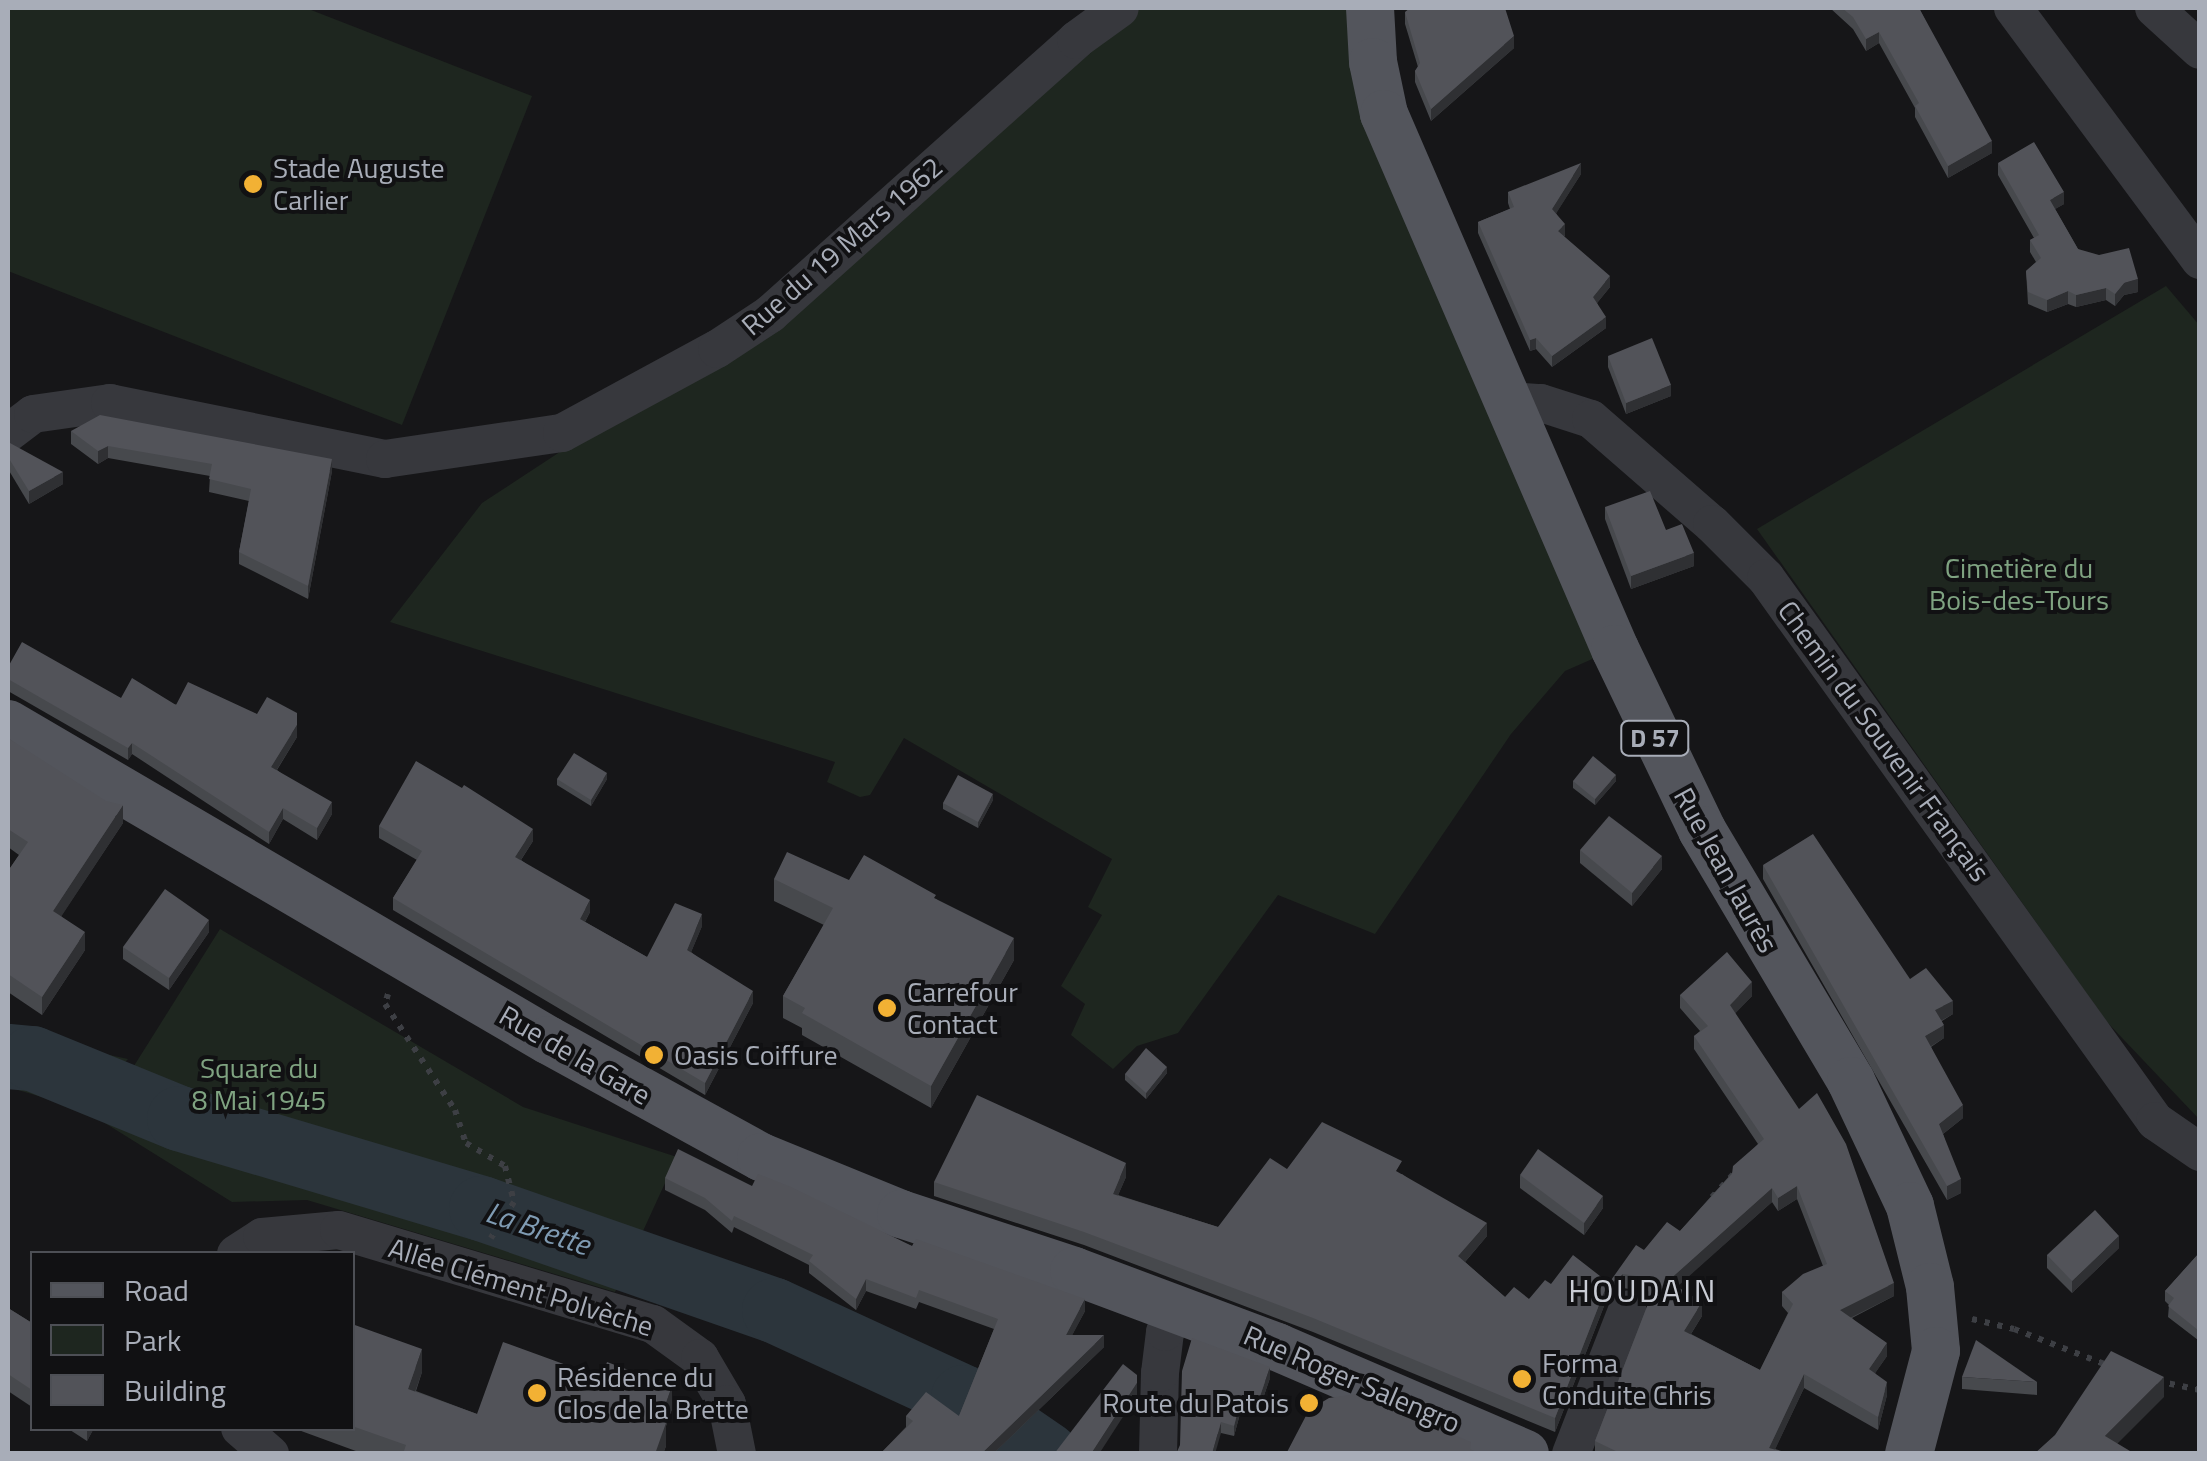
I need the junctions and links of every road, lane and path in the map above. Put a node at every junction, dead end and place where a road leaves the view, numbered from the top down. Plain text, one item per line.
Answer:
1 (1120, 8) edge
2 (1370, 8) edge
3 (2013, 8) edge
4 (2154, 8) edge
5 (2200, 50) edge
6 (2200, 260) edge
7 (1510, 401) junction
8 (8, 433) edge
9 (8, 724) edge
10 (400, 954) junction
11 (2200, 1152) edge
12 (1748, 1162) edge
13 (1702, 1210) edge
14 (491, 1239) dead end
15 (241, 1251) edge
16 (1178, 1309) junction
17 (1627, 1310) dead end
18 (1988, 1322) dead end
19 (2117, 1369) edge
20 (2149, 1379) edge
21 (2200, 1390) edge
22 (243, 1431) edge
23 (270, 1454) edge
24 (736, 1454) edge
25 (1158, 1454) edge
26 (1525, 1454) edge
27 (1571, 1454) edge
28 (1909, 1454) edge

1 - 8 street, Rue du 19 Mars 1962
2 - 7 main road, Rue Jean Jaurès / D 57
3 - 6 street
4 - 5 street
7 - 11 street, Chemin du Souvenir Français
7 - 28 main road, Rue Jean Jaurès / D 57
9 - 10 main road, Rue de la Gare
10 - 14 path
10 - 16 main road, Rue de la Gare
12 - 13 path
15 - 24 street, Allée Clément Polvèche
16 - 25 street
16 - 26 main road, Rue Roger Salengro
17 - 27 street
18 - 19 path
20 - 21 path
22 - 23 street

